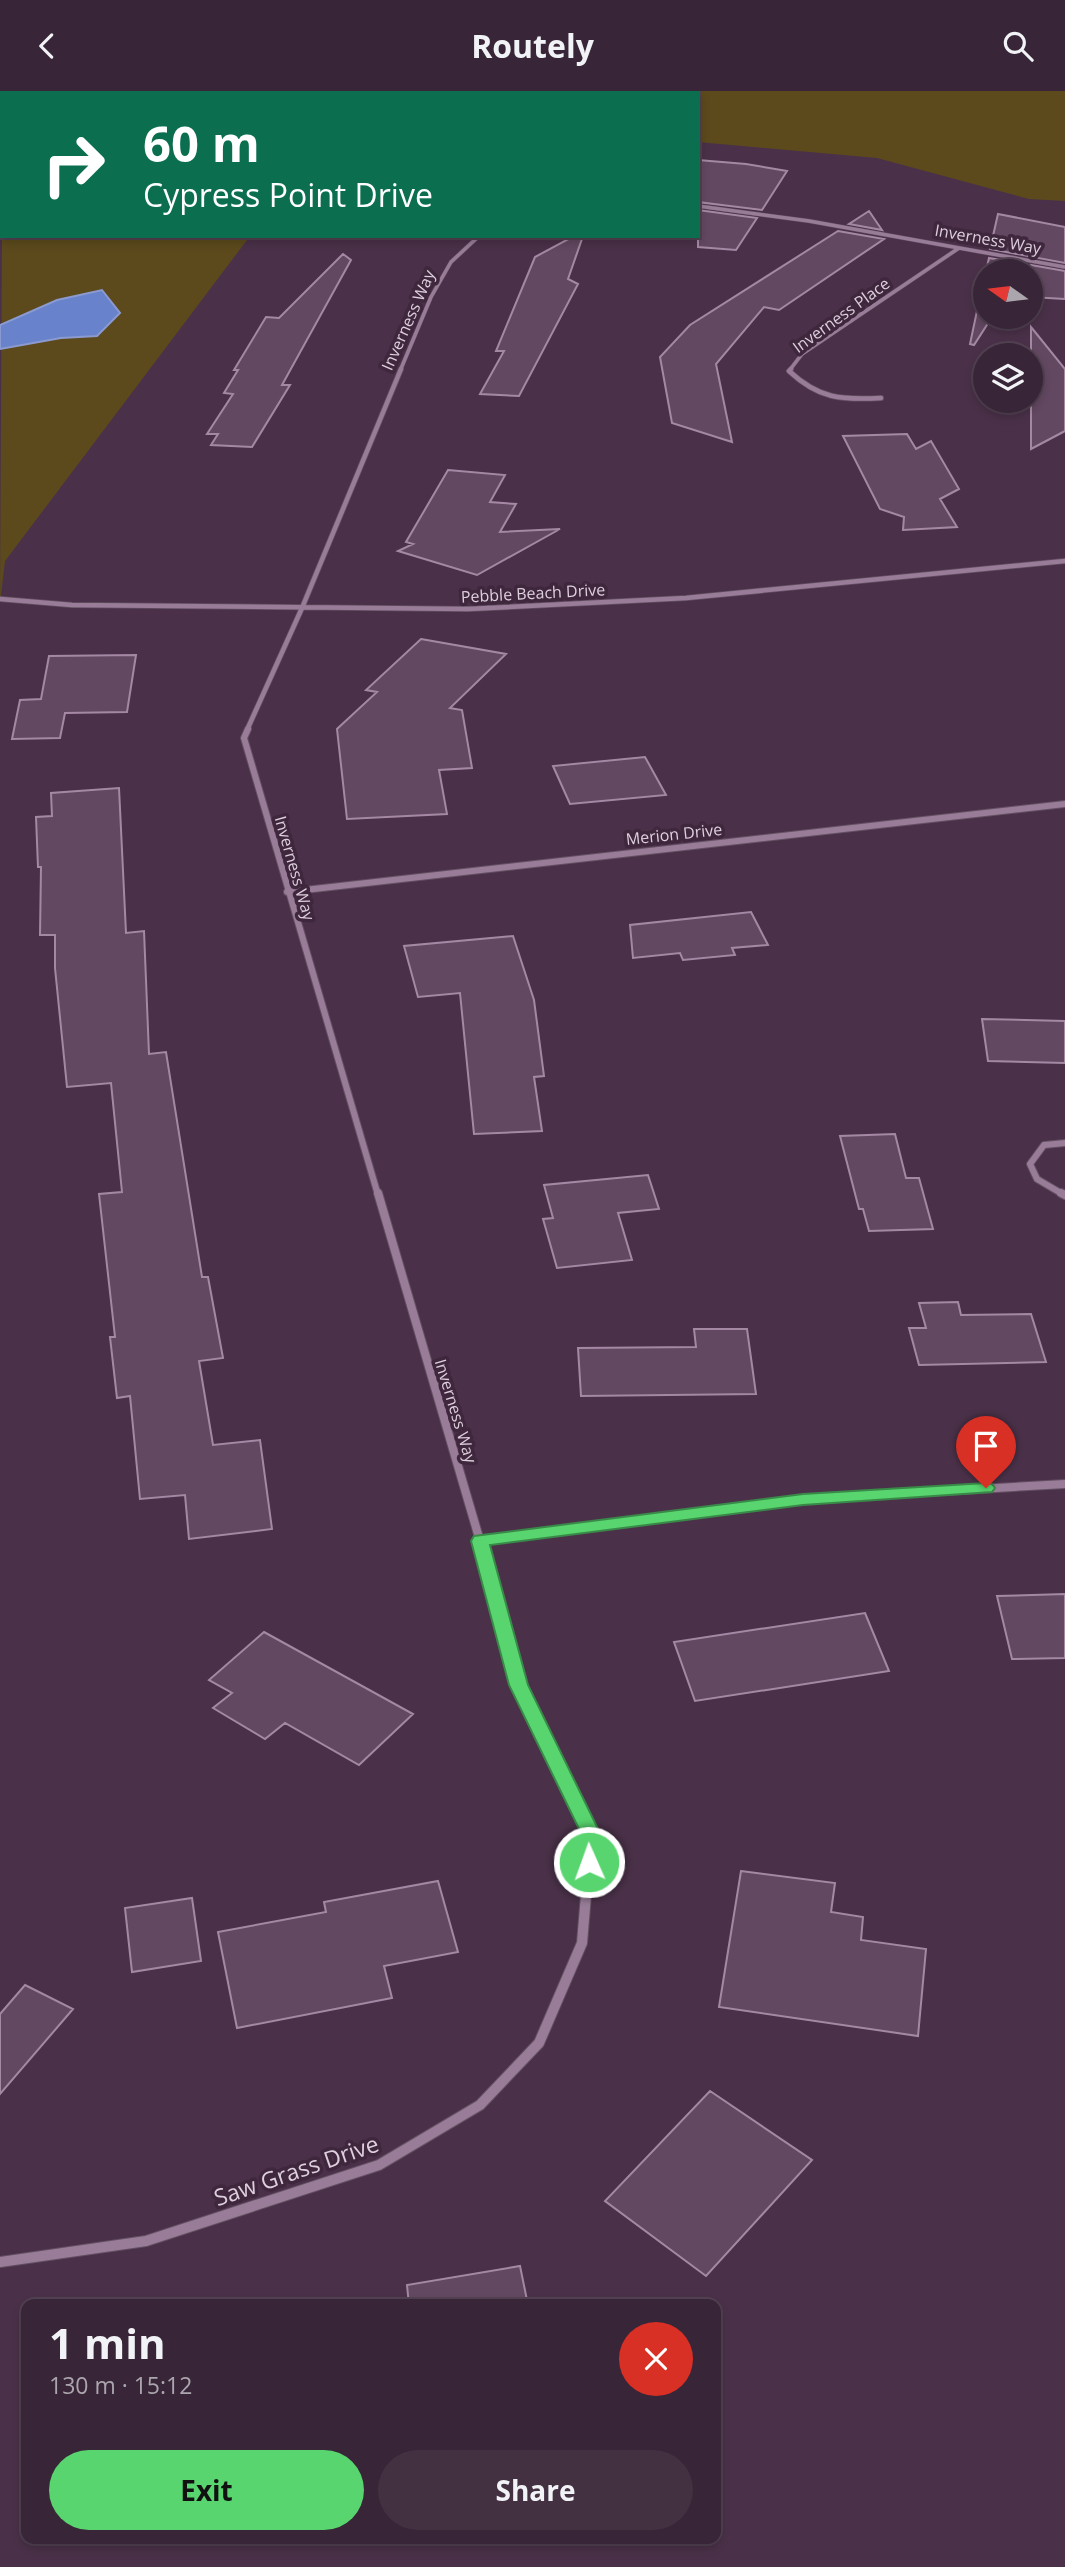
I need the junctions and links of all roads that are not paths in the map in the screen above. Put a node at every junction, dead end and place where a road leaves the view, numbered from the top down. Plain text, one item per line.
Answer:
1 (700, 206) edge
2 (477, 238) edge
3 (959, 248) junction
4 (1065, 267) edge
5 (881, 398) dead end
6 (1065, 561) edge
7 (0, 599) edge
8 (302, 608) junction
9 (1065, 804) edge
10 (287, 892) junction
11 (1065, 1143) edge
12 (1065, 1195) edge
13 (1065, 1484) edge
14 (480, 1541) junction
15 (0, 2262) edge

1 - 3 street, Inverness Way
2 - 8 street, Inverness Way
3 - 4 street, Inverness Way
3 - 5 street, Inverness Place
6 - 8 street, Pebble Beach Drive
7 - 8 street, Pebble Beach Drive
8 - 10 street, Inverness Way
9 - 10 street, Merion Drive
10 - 14 street, Inverness Way
11 - 12 street
13 - 14 street
14 - 15 street, Saw Grass Drive

